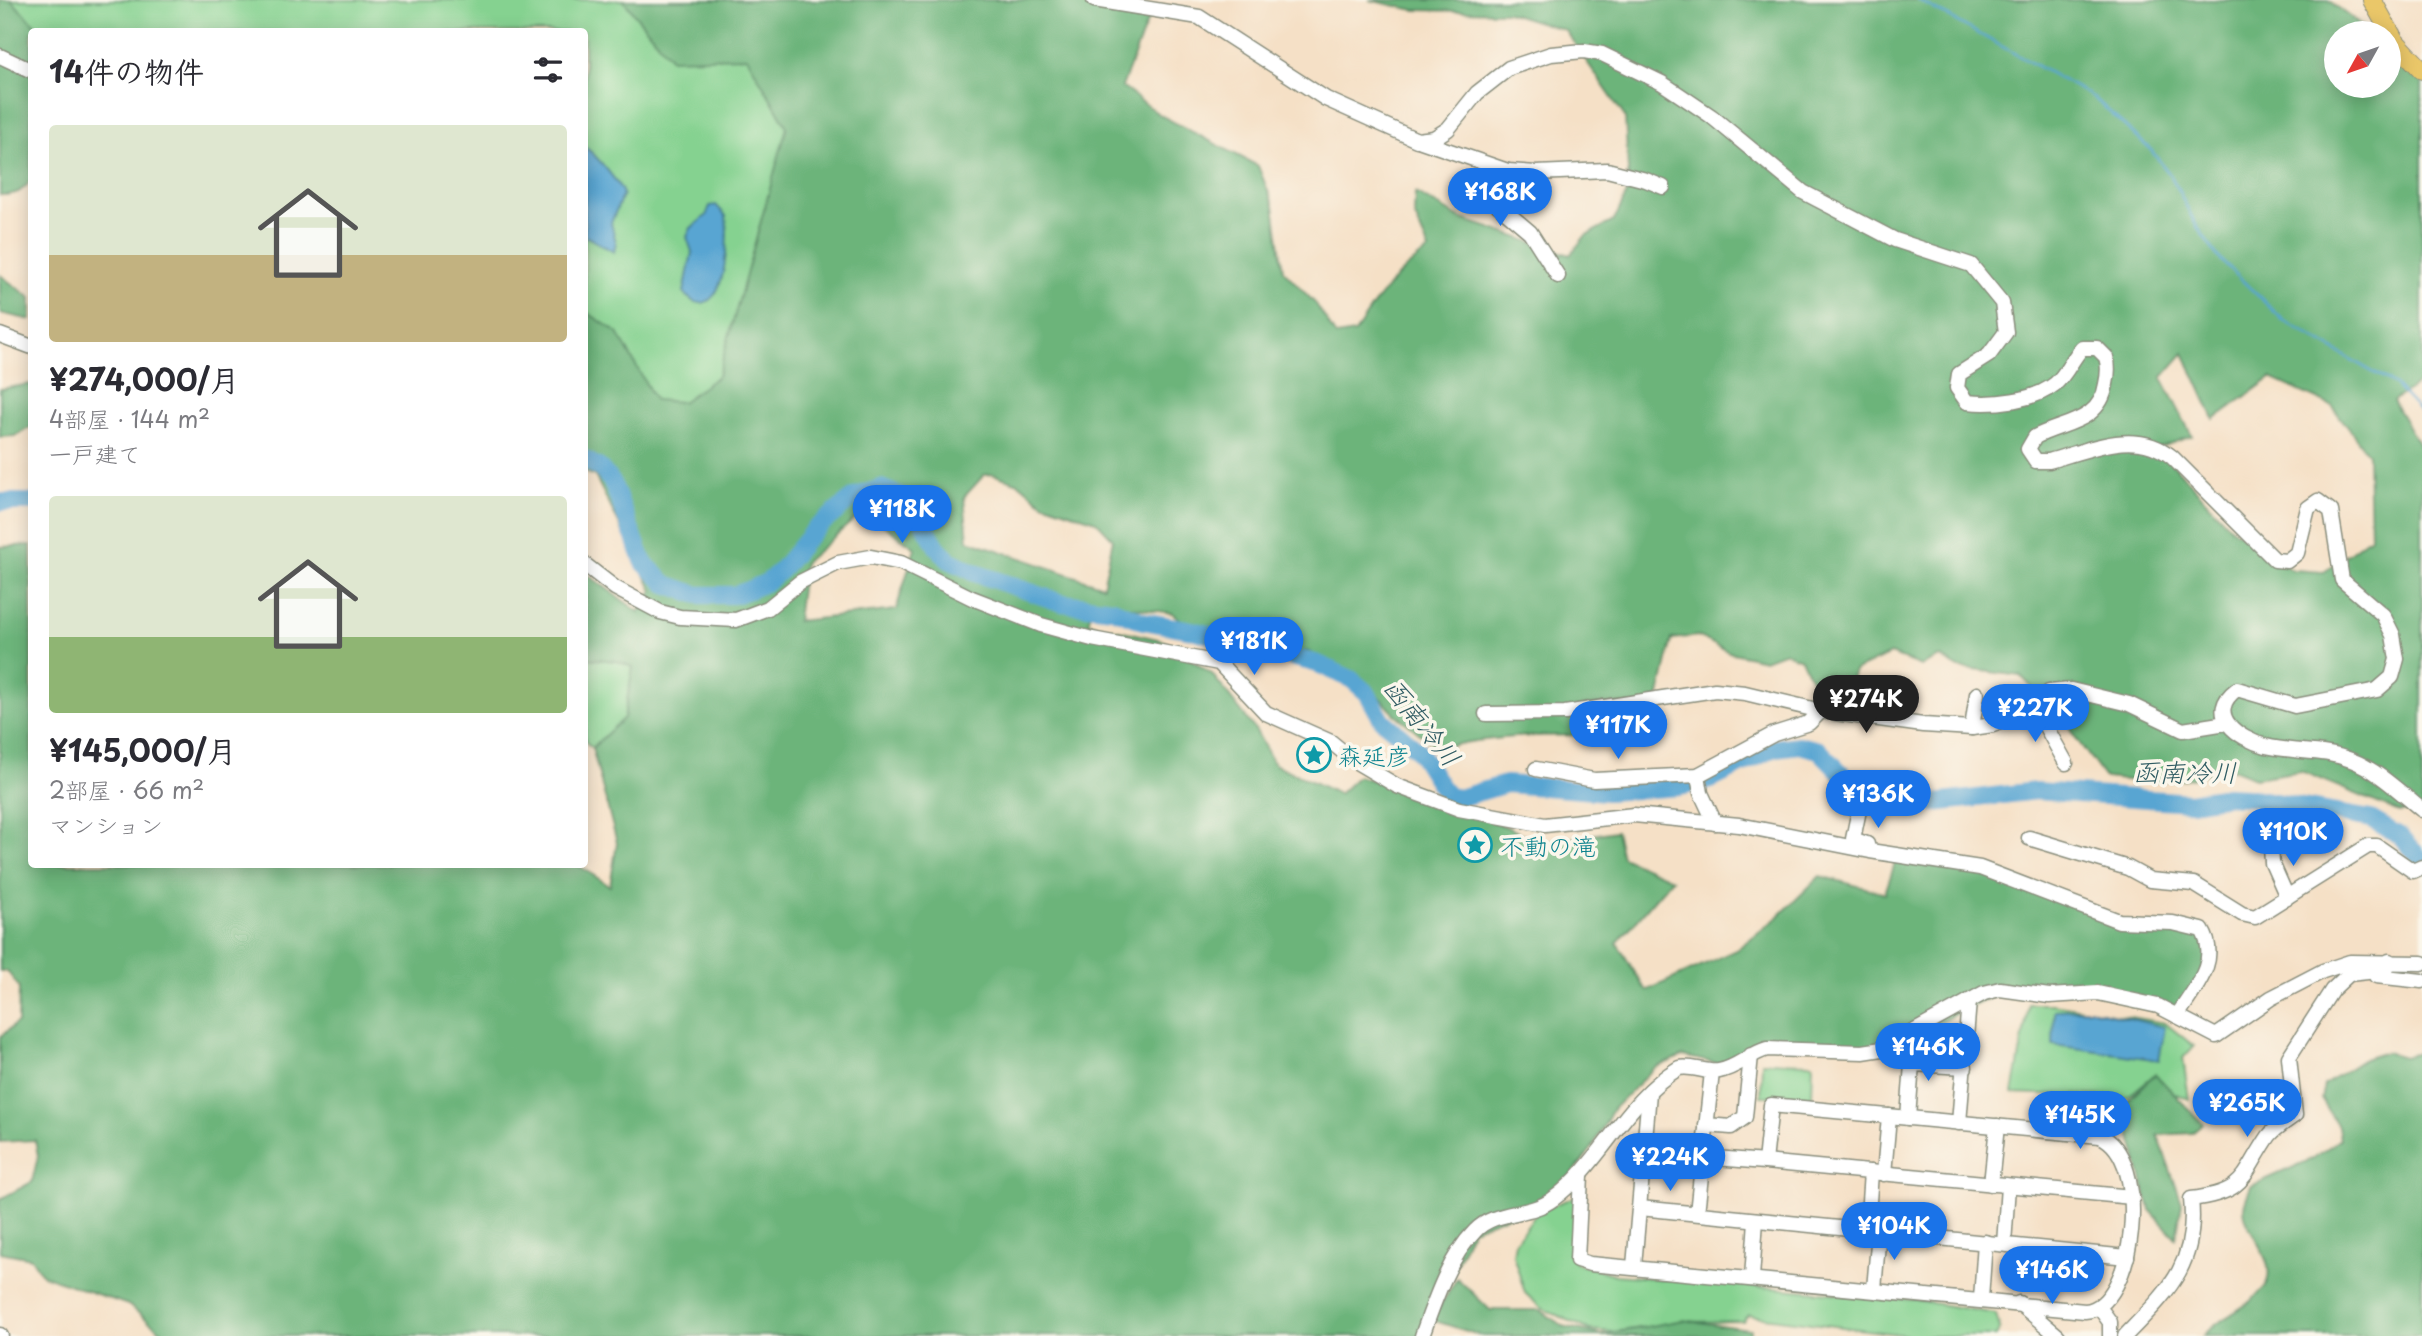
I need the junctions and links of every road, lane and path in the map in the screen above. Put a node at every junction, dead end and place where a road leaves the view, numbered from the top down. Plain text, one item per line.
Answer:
1 (1094, 0) edge
2 (2372, 0) edge
3 (0, 56) edge
4 (0, 67) edge
5 (28, 69) edge
6 (2422, 69) edge
7 (28, 70) edge
8 (1417, 139) junction
9 (1508, 171) junction
10 (1663, 187) dead end
11 (1558, 276) dead end
12 (0, 335) edge
13 (28, 346) edge
14 (588, 567) edge
15 (1978, 694) dead end
16 (2035, 708) junction
17 (1821, 711) junction
18 (1486, 714) dead end
19 (2226, 723) junction
20 (1972, 728) junction
21 (2066, 763) dead end
22 (1536, 769) dead end
23 (1698, 775) junction
24 (1859, 810) dead end
25 (2422, 810) edge
26 (1715, 823) junction
27 (2029, 838) dead end
28 (2271, 846) dead end
29 (1870, 851) junction
30 (2417, 869) edge
31 (2287, 897) junction
32 (2389, 961) junction
33 (2422, 963) edge
34 (2358, 973) junction
35 (2422, 981) edge
36 (1969, 1001) junction
37 (2178, 1016) junction
38 (1751, 1055) junction
39 (1965, 1067) junction
40 (1712, 1072) junction
41 (1649, 1093) junction
42 (1889, 1116) junction
43 (1908, 1118) junction
44 (1959, 1123) junction
45 (1706, 1125) junction
46 (1997, 1126) junction
47 (1703, 1157) junction
48 (1765, 1162) junction
49 (1878, 1173) junction
50 (1581, 1176) junction
51 (1991, 1184) junction
52 (2008, 1186) junction
53 (2132, 1197) junction
54 (1640, 1208) junction
55 (1697, 1213) junction
56 (1756, 1220) junction
57 (1872, 1231) junction
58 (1985, 1242) junction
59 (2004, 1244) junction
60 (2127, 1257) junction
61 (1634, 1266) junction
62 (1752, 1278) junction
63 (1874, 1289) junction
64 (1981, 1299) junction
65 (2019, 1303) junction
66 (2099, 1307) junction
67 (2134, 1333) edge
68 (1422, 1336) edge
69 (2058, 1336) edge
70 (2109, 1336) edge

1 - 8 street
2 - 6 main road
3 - 5 street
4 - 7 street
8 - 9 street
8 - 19 street
9 - 10 street
9 - 11 street
12 - 13 street
14 - 26 street
15 - 20 street
16 - 19 street
16 - 20 street
16 - 21 street
17 - 18 street
17 - 20 street
17 - 23 street
19 - 25 street
22 - 23 street
23 - 26 street
24 - 29 street
26 - 29 street
27 - 31 street
28 - 31 street
29 - 37 street
30 - 31 street
32 - 33 street
32 - 34 street
32 - 37 street
34 - 35 street
34 - 67 street
36 - 37 street
36 - 38 street
36 - 39 street
38 - 40 street
38 - 45 street
39 - 43 street
39 - 44 street
40 - 41 street
40 - 45 street
41 - 50 street
41 - 54 street
42 - 43 street
42 - 48 street
42 - 49 street
43 - 44 street
44 - 46 street
45 - 47 street
46 - 51 street
46 - 53 street
47 - 48 street
47 - 55 street
48 - 49 street
49 - 51 street
49 - 57 street
50 - 61 street
50 - 68 street
51 - 52 street
52 - 53 street
52 - 59 street
53 - 60 street
54 - 55 street
54 - 61 street
55 - 56 street
56 - 57 street
56 - 62 street
57 - 58 street
57 - 63 street
58 - 59 street
58 - 64 street
59 - 60 street
60 - 66 street
61 - 62 street
62 - 63 street
63 - 64 street
64 - 65 street
65 - 66 street
65 - 69 street
66 - 70 street

